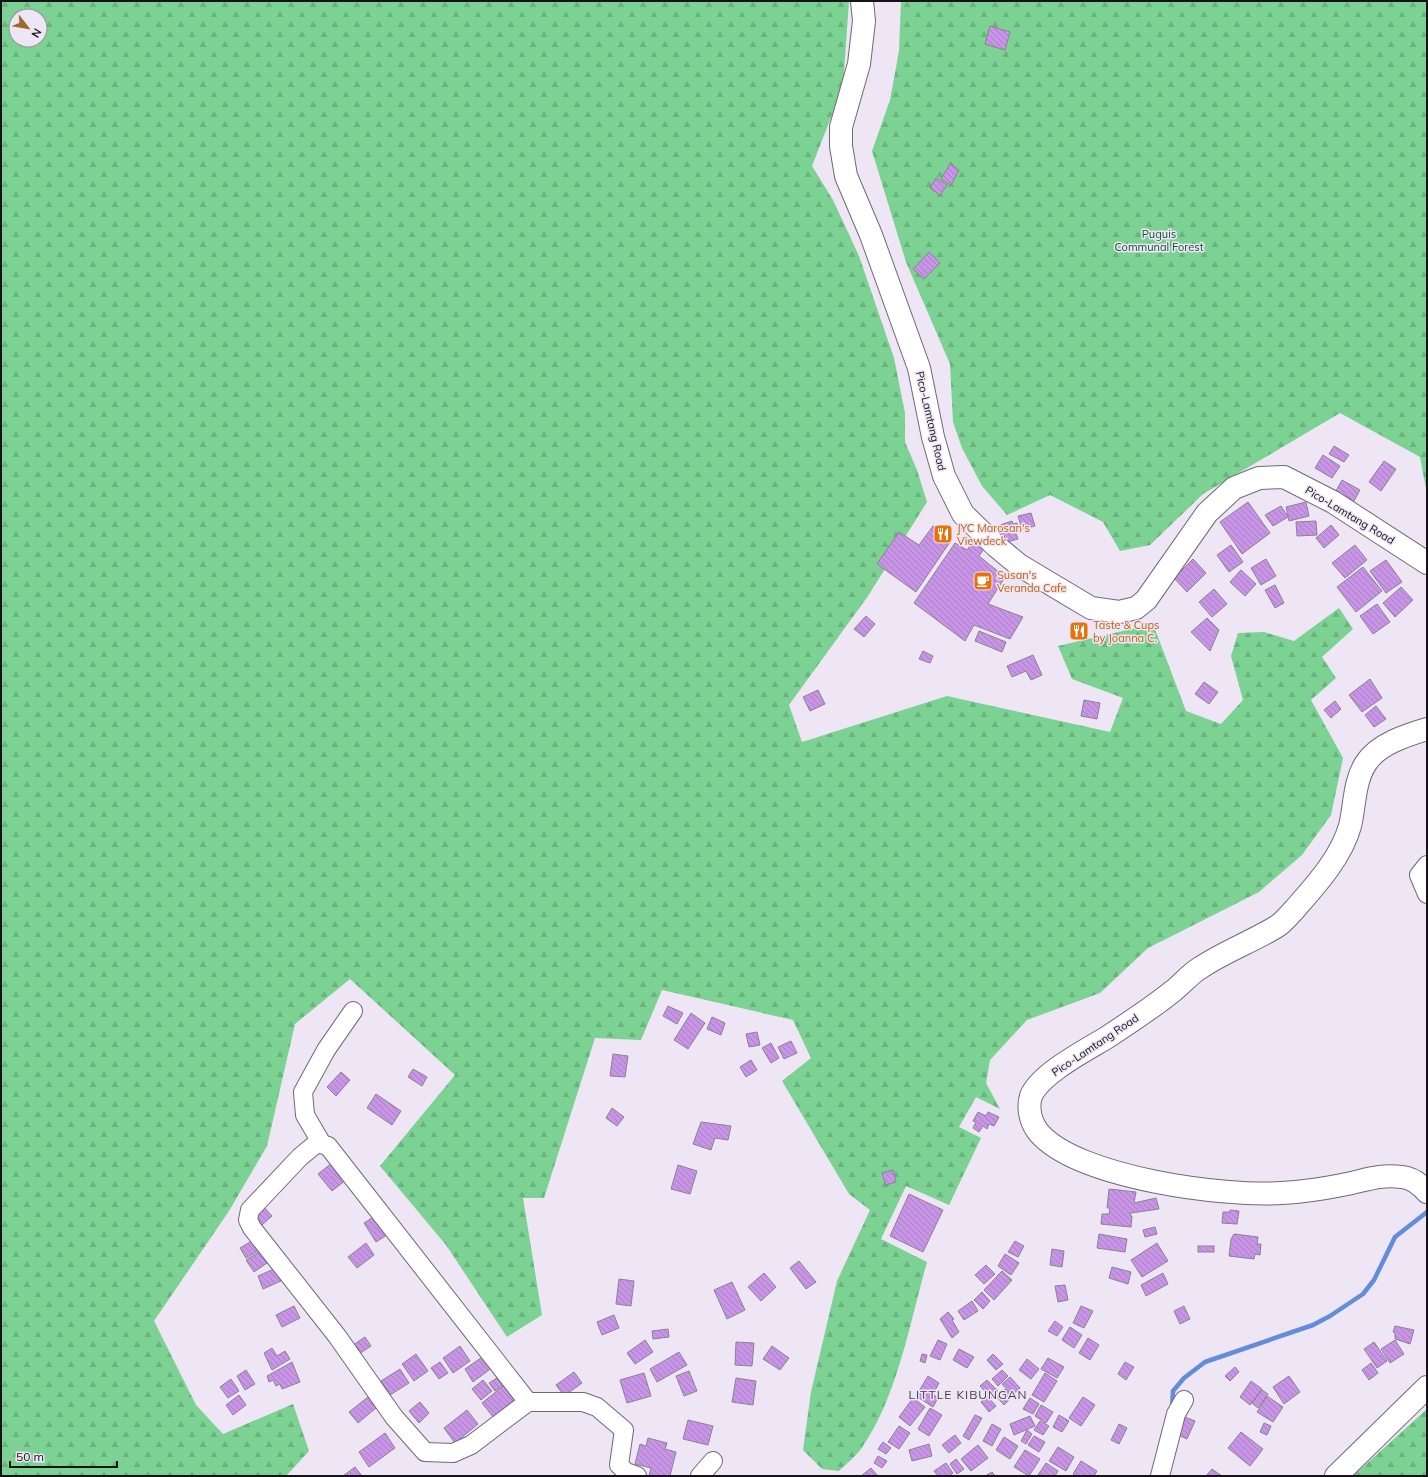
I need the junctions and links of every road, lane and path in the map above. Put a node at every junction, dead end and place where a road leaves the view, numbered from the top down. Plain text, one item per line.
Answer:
1 (862, 1) edge
2 (1427, 563) edge
3 (1427, 729) edge
4 (1427, 865) edge
5 (1427, 894) edge
6 (353, 1011) dead end
7 (322, 1144) junction
8 (1427, 1192) edge
9 (1427, 1386) edge
10 (1184, 1400) dead end
11 (528, 1402) junction
12 (713, 1461) dead end
13 (637, 1476) edge
14 (700, 1476) edge
15 (1160, 1476) edge
16 (1336, 1476) edge

1 - 2 main road, Pico-Lamtang Road
3 - 8 main road, Pico-Lamtang Road
4 - 5 street
6 - 7 street
7 - 11 street
7 - 11 street
9 - 16 main road
10 - 15 street
11 - 13 street
12 - 14 street

